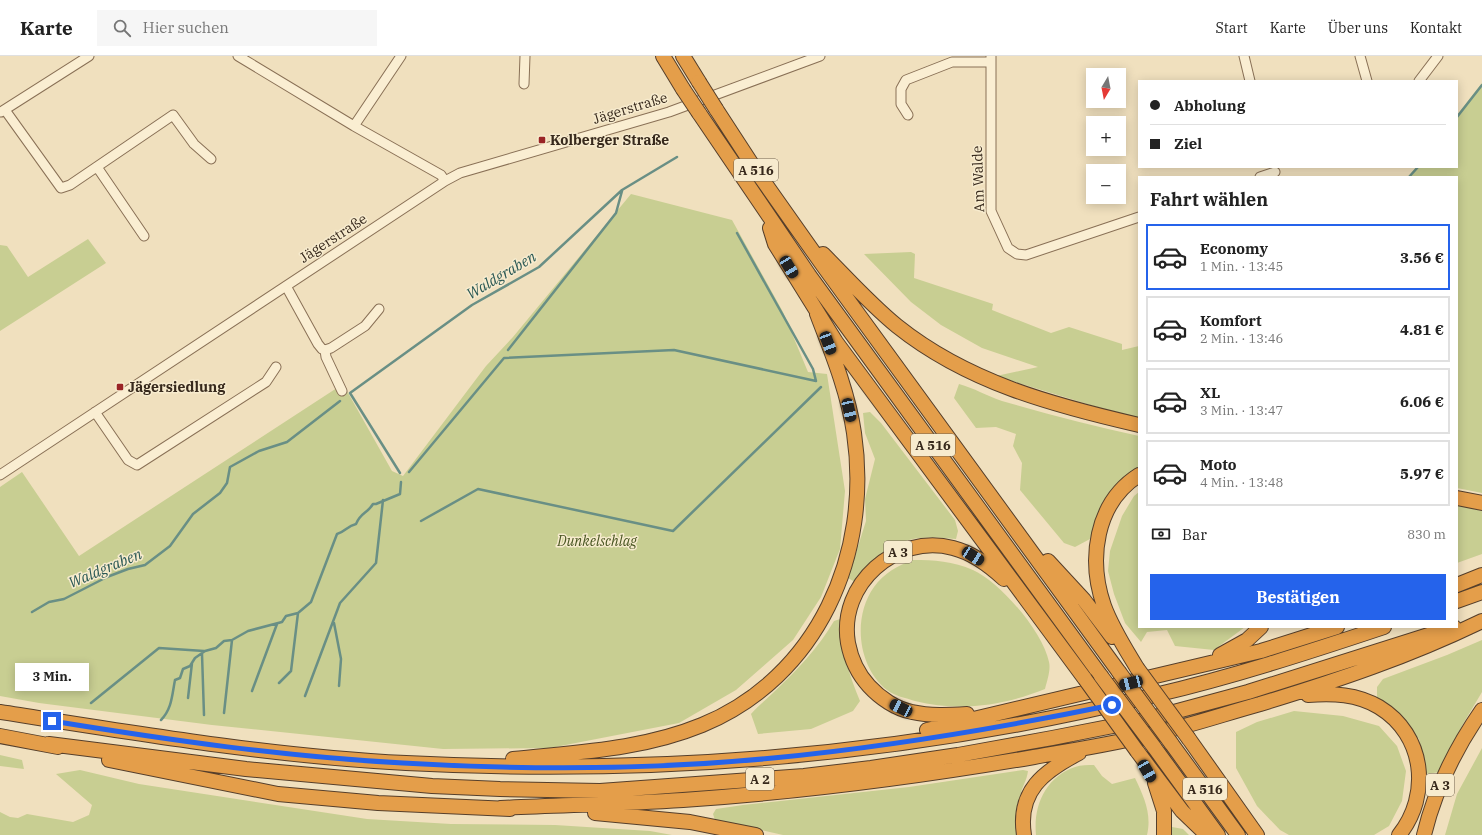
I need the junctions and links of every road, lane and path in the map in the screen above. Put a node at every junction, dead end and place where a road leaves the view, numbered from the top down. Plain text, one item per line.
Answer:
1 (89, 56) edge
2 (238, 56) edge
3 (401, 56) edge
4 (525, 56) edge
5 (663, 56) edge
6 (683, 56) edge
7 (820, 56) edge
8 (1244, 56) edge
9 (1360, 56) edge
10 (1438, 56) edge
11 (991, 59) edge
12 (1250, 80) edge
13 (1367, 80) edge
14 (1420, 80) edge
15 (524, 84) dead end
16 (3, 111) edge
17 (908, 115) dead end
18 (354, 126) junction
19 (211, 159) dead end
20 (97, 167) junction
21 (1276, 172) edge
22 (1263, 176) edge
23 (445, 181) junction
24 (766, 215) junction
25 (1138, 217) edge
26 (797, 230) junction
27 (144, 236) dead end
28 (286, 286) junction
29 (379, 309) dead end
30 (817, 314) junction
31 (325, 350) junction
32 (276, 368) dead end
33 (342, 391) dead end
34 (95, 412) junction
35 (1138, 425) edge
36 (0, 475) edge
37 (1138, 476) edge
38 (1458, 498) edge
39 (1482, 503) edge
40 (1016, 530) junction
41 (1482, 575) edge
42 (1458, 585) edge
43 (1482, 592) edge
44 (1024, 598) junction
45 (1458, 601) edge
46 (1482, 617) edge
47 (1482, 622) edge
48 (1458, 626) edge
49 (1260, 628) edge
50 (1334, 628) edge
51 (1381, 628) edge
52 (1453, 628) edge
53 (1136, 668) junction
54 (1185, 669) junction
55 (1286, 696) junction
56 (1482, 710) edge
57 (0, 712) edge
58 (997, 712) junction
59 (0, 736) edge
60 (49, 744) junction
61 (1090, 747) junction
62 (861, 748) junction
63 (1137, 751) junction
64 (451, 765) junction
65 (1214, 775) junction
66 (501, 808) junction
67 (756, 835) edge
68 (1024, 835) edge
69 (1164, 835) edge
70 (1208, 835) edge
71 (1218, 835) edge
72 (1238, 835) edge
73 (1257, 835) edge
74 (1270, 835) edge
75 (1400, 835) edge
76 (1424, 835) edge

1 - 16 street
2 - 18 street
3 - 18 street
4 - 15 street
5 - 24 highway, A 516, bridge
6 - 26 highway, A 516, bridge
7 - 23 street, Jägerstraße
8 - 12 street
9 - 13 street
10 - 14 street
11 - 17 street, Am Walde
11 - 25 street, Am Walde
16 - 20 street
18 - 23 street
19 - 20 street
20 - 27 street
21 - 22 street
23 - 28 street, Jägerstraße
24 - 30 highway
24 - 71 highway, A 516, bridge
26 - 35 highway
26 - 40 highway, A 516
28 - 31 street
28 - 34 street, Jägerstraße
29 - 31 street
30 - 44 highway
30 - 64 highway
31 - 33 street
32 - 34 street
34 - 36 street, Jägerstraße
37 - 53 highway
38 - 39 highway
40 - 53 highway
40 - 72 highway, A 516, bridge
41 - 42 highway
43 - 45 highway
44 - 58 highway, A 3
44 - 63 highway, A 3, bridge
46 - 48 highway, A 2
47 - 55 highway
49 - 54 highway
50 - 54 highway
51 - 62 highway, A 2
52 - 60 highway, A 2
53 - 65 highway, bridge
54 - 58 highway
55 - 61 highway
55 - 75 highway
56 - 76 highway, A 3
57 - 64 highway, A 2
58 - 62 highway
59 - 60 highway, A 2
60 - 66 highway
61 - 66 highway
61 - 68 highway
62 - 64 highway, A 2
63 - 69 highway
63 - 70 highway
65 - 73 highway
65 - 74 highway
66 - 67 highway

